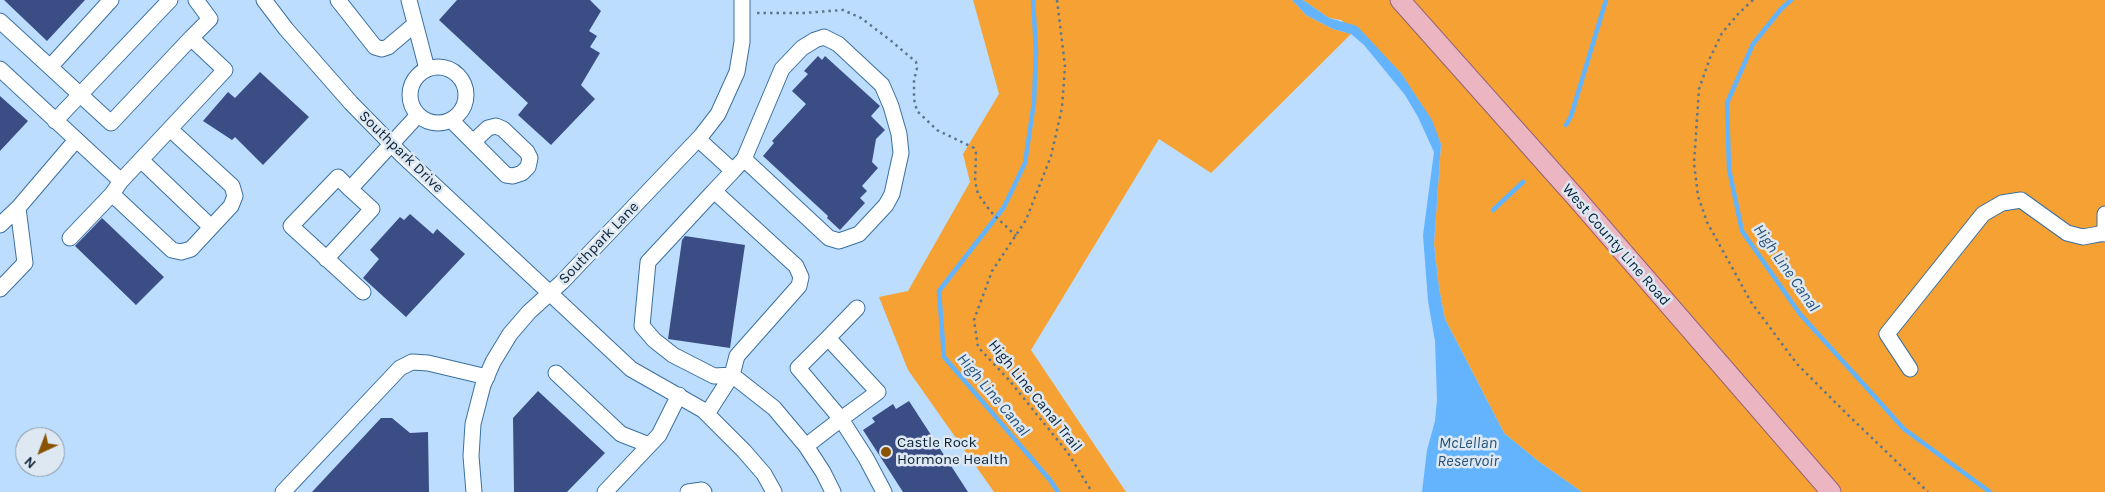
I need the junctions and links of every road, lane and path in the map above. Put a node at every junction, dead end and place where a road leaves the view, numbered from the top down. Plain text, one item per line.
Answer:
1 (111, 0) edge
2 (170, 0) edge
3 (196, 0) edge
4 (264, 0) edge
5 (338, 0) edge
6 (409, 0) edge
7 (742, 0) edge
8 (1057, 0) edge
9 (1400, 0) edge
10 (1753, 0) edge
11 (0, 21) edge
12 (414, 25) junction
13 (191, 38) junction
14 (50, 67) junction
15 (0, 68) edge
16 (427, 69) junction
17 (80, 95) junction
18 (418, 115) junction
19 (55, 120) junction
20 (451, 120) junction
21 (170, 129) junction
22 (698, 139) junction
23 (76, 140) junction
24 (473, 142) dead end
25 (391, 144) junction
26 (744, 158) junction
27 (140, 160) junction
28 (733, 171) junction
29 (116, 188) junction
30 (350, 189) junction
31 (714, 191) junction
32 (18, 208) junction
33 (991, 212) dead end
34 (2105, 214) edge
35 (0, 224) edge
36 (211, 227) junction
37 (2105, 234) edge
38 (1016, 236) junction
39 (70, 238) dead end
40 (326, 259) junction
41 (0, 289) edge
42 (363, 292) dead end
43 (551, 294) junction
44 (857, 308) dead end
45 (828, 338) junction
46 (1910, 369) dead end
47 (556, 373) dead end
48 (732, 375) junction
49 (487, 377) junction
50 (678, 395) junction
51 (707, 414) junction
52 (841, 419) junction
53 (649, 446) junction
54 (806, 446) junction
55 (284, 492) edge
56 (474, 492) edge
57 (605, 492) edge
58 (688, 492) edge
59 (704, 492) edge
60 (774, 492) edge
61 (833, 492) edge
62 (884, 492) edge
63 (1092, 492) edge
64 (1831, 492) edge
65 (1928, 492) edge

1 - 14 street
2 - 17 street
3 - 13 street
4 - 25 street, Southpark Drive
5 - 12 street
6 - 12 street
7 - 22 street, Southpark Lane
8 - 38 path, High Line Canal Trail
9 - 64 main road, West County Line Road
10 - 65 path
11 - 14 street
12 - 16 street
13 - 17 street
13 - 21 street
14 - 17 street
15 - 19 street
16 - 18 street
16 - 20 street
17 - 19 street
18 - 20 street
18 - 25 street
19 - 23 street
20 - 24 street
21 - 27 street
21 - 36 street
22 - 28 street
22 - 43 street, Southpark Lane
23 - 29 street
23 - 32 street
25 - 30 street
25 - 43 street, Southpark Drive
26 - 26 street
26 - 28 street
27 - 29 street
27 - 36 street
28 - 31 street
29 - 36 street
29 - 39 street
30 - 40 street
30 - 40 street
31 - 48 street
31 - 48 street
32 - 35 street
32 - 41 street
33 - 38 path
34 - 37 street
37 - 46 street
38 - 63 path, High Line Canal Trail
40 - 42 street
43 - 49 street, Southpark Lane
43 - 50 street, Southpark Drive
44 - 45 street
45 - 52 street
45 - 52 street
47 - 53 street
48 - 51 street
48 - 54 street
49 - 55 street
49 - 56 street, Southpark Lane
50 - 51 street, Southpark Drive
50 - 53 street
51 - 60 street, Southpark Drive
52 - 54 street
52 - 62 street
53 - 57 street
54 - 61 street
58 - 59 street

